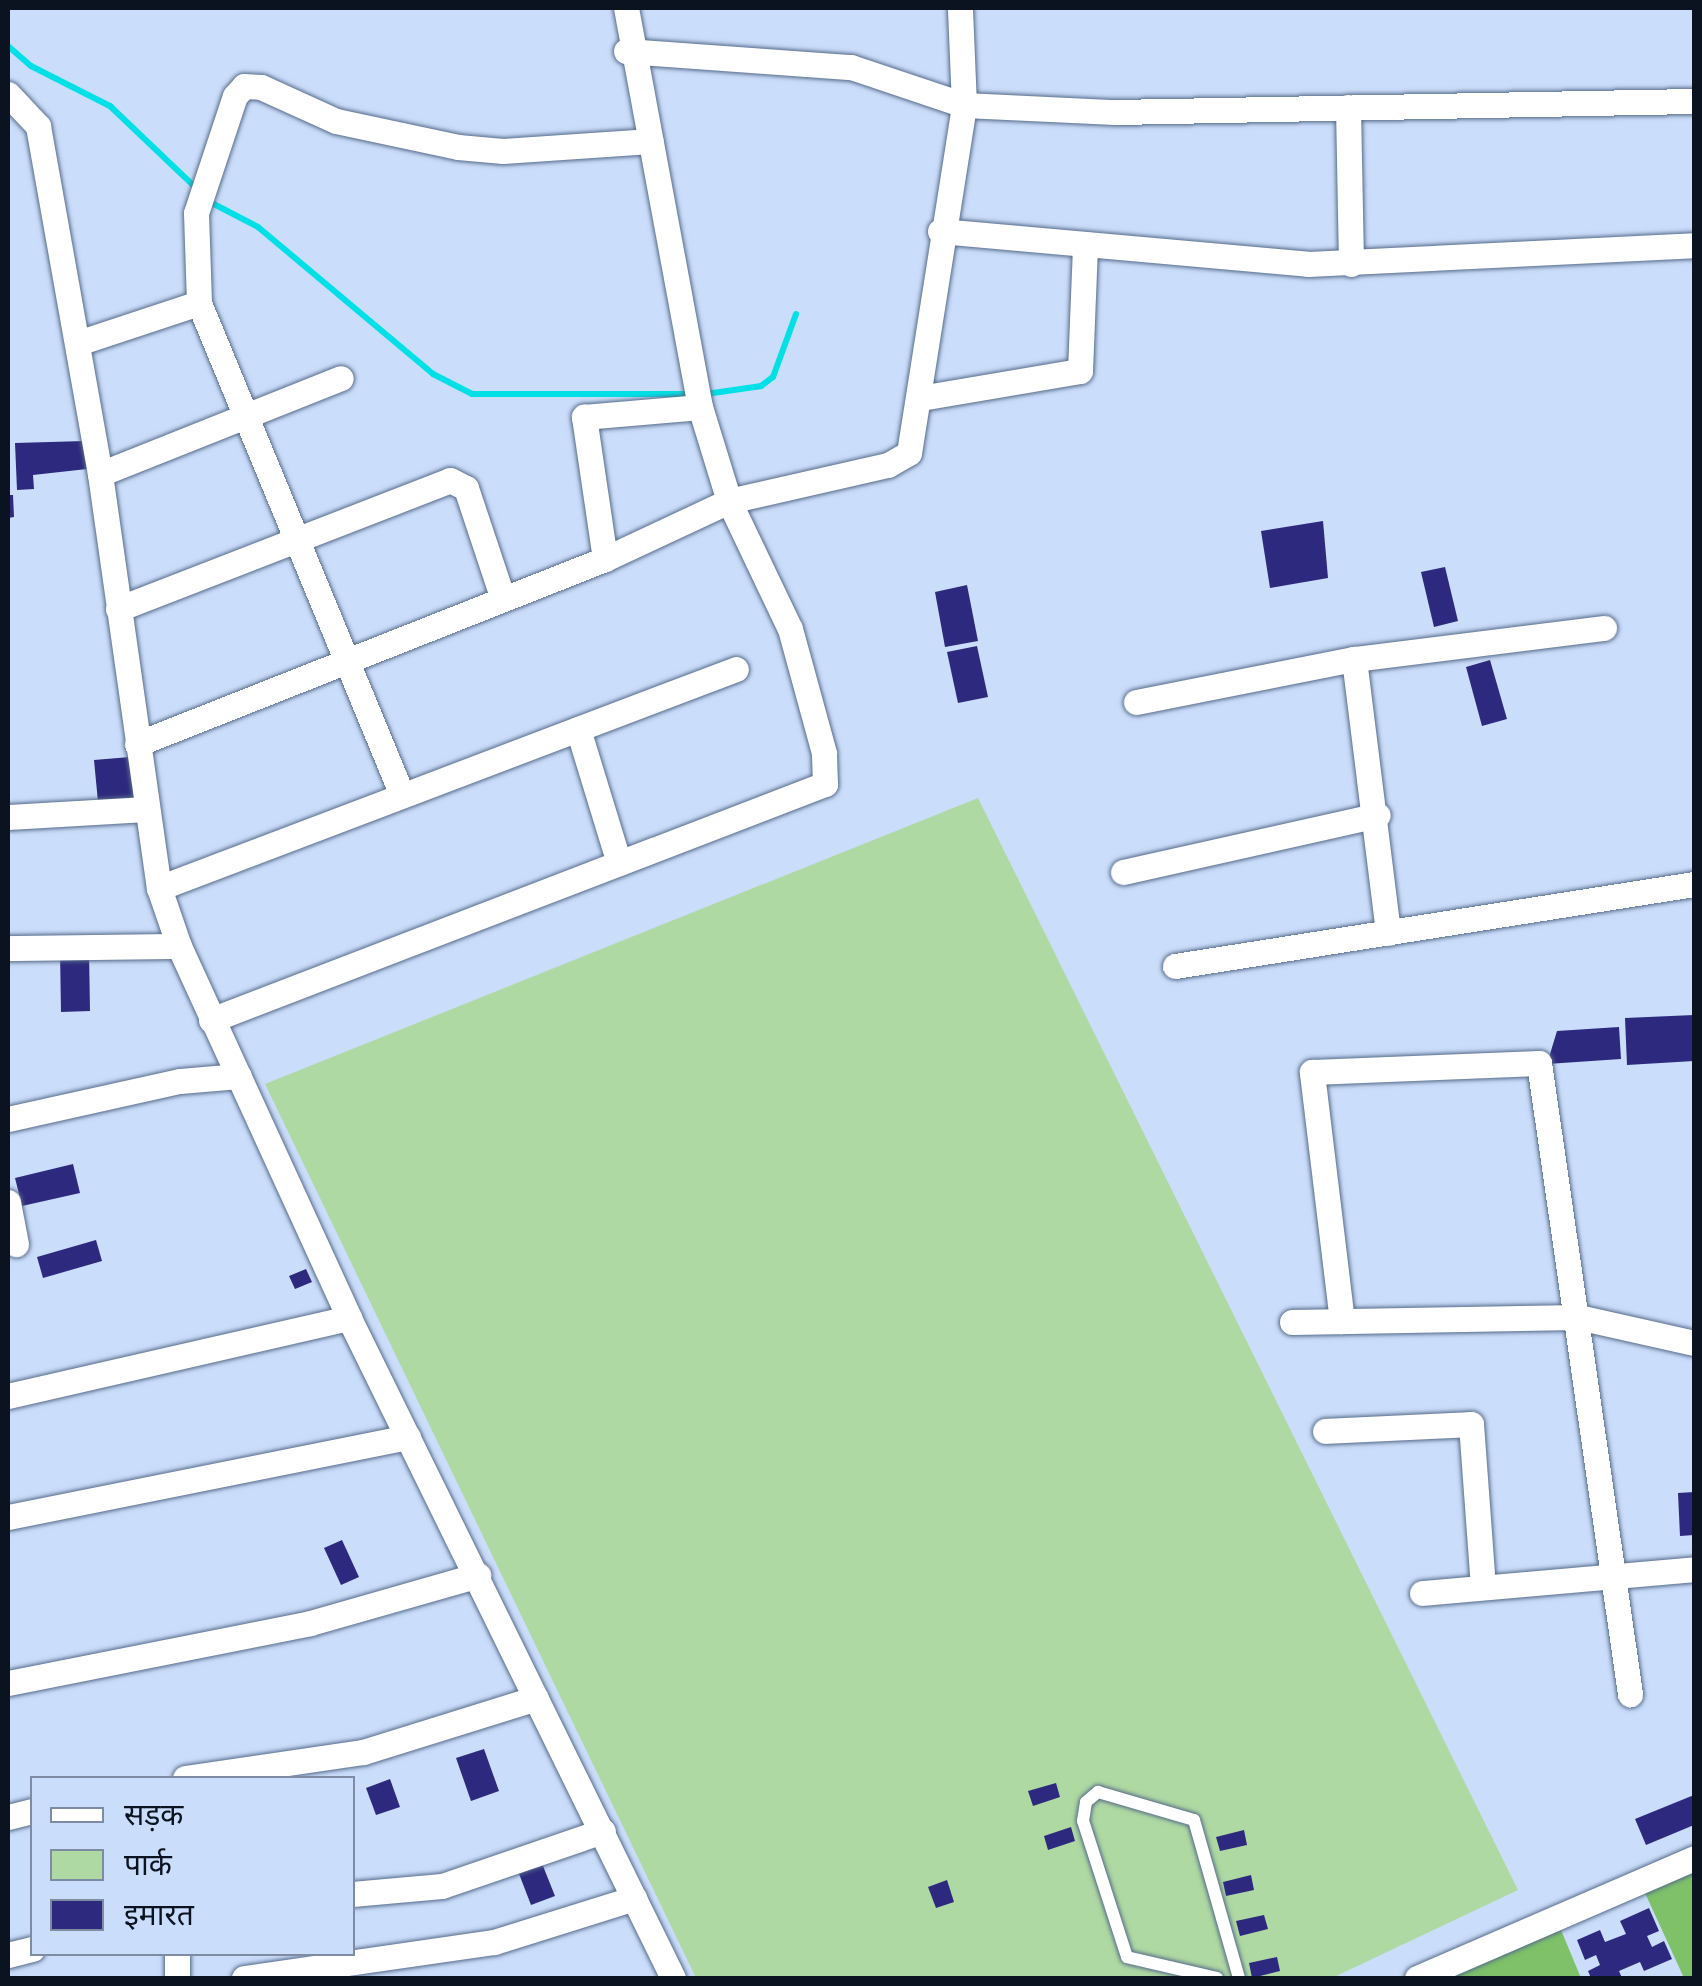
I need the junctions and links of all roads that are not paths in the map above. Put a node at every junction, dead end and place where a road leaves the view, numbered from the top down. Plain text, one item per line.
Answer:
1 (626, 8) edge
2 (960, 8) edge
3 (632, 52) junction
4 (8, 94) edge
5 (1694, 101) edge
6 (964, 105) junction
7 (1348, 107) junction
8 (651, 141) junction
9 (940, 231) junction
10 (1085, 244) junction
11 (1694, 244) edge
12 (1350, 264) junction
13 (199, 303) junction
14 (78, 342) junction
15 (341, 378) dead end
16 (698, 398) junction
17 (920, 398) junction
18 (248, 415) junction
19 (100, 474) junction
20 (729, 501) junction
21 (299, 534) junction
22 (604, 559) junction
23 (503, 599) junction
24 (118, 609) junction
25 (1604, 628) dead end
26 (1354, 659) junction
27 (350, 664) junction
28 (736, 669) dead end
29 (1136, 702) dead end
30 (578, 729) junction
31 (137, 744) junction
32 (402, 795) junction
33 (147, 809) junction
34 (1378, 815) junction
35 (8, 816) edge
36 (619, 863) junction
37 (1122, 872) dead end
38 (1694, 884) edge
39 (159, 888) junction
40 (1388, 933) junction
41 (179, 946) junction
42 (8, 948) edge
43 (1175, 966) dead end
44 (210, 1020) junction
45 (239, 1076) junction
46 (8, 1119) edge
47 (8, 1202) edge
48 (16, 1244) dead end
49 (1578, 1317) junction
50 (350, 1318) junction
51 (1292, 1322) dead end
52 (1342, 1322) junction
53 (1694, 1343) edge
54 (8, 1396) edge
55 (1325, 1431) dead end
56 (408, 1436) junction
57 (8, 1517) edge
58 (1694, 1568) edge
59 (478, 1574) junction
60 (1617, 1577) junction
61 (1483, 1587) junction
62 (1422, 1593) dead end
63 (8, 1684) edge
64 (1630, 1694) dead end
65 (536, 1698) junction
66 (199, 1776) edge
67 (602, 1831) junction
68 (1694, 1858) edge
69 (355, 1894) edge
70 (634, 1898) junction
71 (244, 1978) edge
72 (674, 1978) edge
73 (1217, 1978) edge
74 (1239, 1978) edge
75 (1417, 1978) edge

1 - 3 street
2 - 6 street
3 - 6 street
3 - 8 street
4 - 14 street
5 - 7 street
6 - 7 street
6 - 9 street
7 - 12 street
8 - 13 street
8 - 16 street
9 - 10 street
9 - 17 street
10 - 12 street
10 - 17 street
11 - 12 street
13 - 14 street
13 - 18 street
14 - 19 street
15 - 18 street
16 - 20 street
16 - 22 street
17 - 20 street
18 - 19 street
18 - 21 street
19 - 24 street
20 - 22 street
20 - 36 street
21 - 23 street
21 - 24 street
21 - 27 street
22 - 23 street
23 - 27 street
24 - 31 street
25 - 26 street
26 - 29 street
26 - 34 street
27 - 31 street
27 - 32 street
28 - 30 street
30 - 32 street
30 - 36 street
31 - 33 street
32 - 39 street
33 - 35 street
33 - 39 street
34 - 37 street
34 - 40 street
36 - 44 street
38 - 40 street
39 - 41 street
40 - 43 street
41 - 42 street
41 - 44 street
44 - 45 street
45 - 46 street
45 - 50 street
47 - 48 street
49 - 52 street
49 - 52 street
49 - 53 street
49 - 60 street
50 - 54 street
50 - 56 street
51 - 52 street
55 - 61 street
56 - 57 street
56 - 59 street
58 - 60 street
59 - 63 street
59 - 65 street
60 - 61 street
60 - 64 street
61 - 62 street
65 - 66 street
65 - 67 street
67 - 69 street
67 - 70 street
68 - 75 street
70 - 71 street
70 - 72 street
73 - 74 lane

